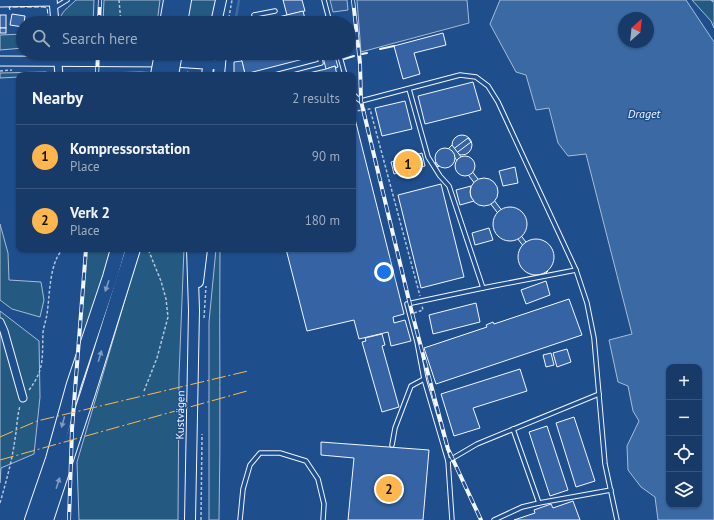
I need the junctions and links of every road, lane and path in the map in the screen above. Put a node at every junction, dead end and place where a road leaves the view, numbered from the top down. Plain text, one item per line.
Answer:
1 (67, 0) edge
2 (119, 0) edge
3 (171, 0) edge
4 (184, 0) edge
5 (220, 0) edge
6 (225, 0) edge
7 (232, 0) edge
8 (324, 0) edge
9 (711, 0) edge
10 (714, 2) edge
11 (0, 3) edge
12 (53, 3) edge
13 (275, 11) dead end
14 (54, 16) edge
15 (120, 16) edge
16 (168, 16) edge
17 (181, 16) edge
18 (217, 16) edge
19 (223, 16) edge
20 (229, 16) edge
21 (254, 16) edge
22 (328, 16) edge
23 (16, 60) edge
24 (58, 60) edge
25 (127, 60) edge
26 (161, 60) edge
27 (174, 60) edge
28 (209, 60) edge
29 (220, 60) edge
30 (320, 60) edge
31 (341, 60) edge
32 (0, 61) edge
33 (209, 64) junction
34 (219, 70) edge
35 (0, 71) edge
36 (3, 71) dead end
37 (59, 72) edge
38 (159, 72) edge
39 (172, 72) edge
40 (208, 72) edge
41 (286, 72) edge
42 (344, 72) edge
43 (409, 89) junction
44 (356, 97) edge
45 (356, 111) edge
46 (60, 252) edge
47 (117, 252) edge
48 (132, 252) edge
49 (149, 252) edge
50 (192, 252) edge
51 (202, 252) edge
52 (576, 270) junction
53 (206, 285) dead end
54 (483, 288) junction
55 (421, 301) junction
56 (194, 310) junction
57 (409, 314) junction
58 (0, 322) edge
59 (203, 322) dead end
60 (424, 379) junction
61 (144, 391) dead end
62 (599, 394) junction
63 (23, 398) junction
64 (512, 429) junction
65 (202, 430) dead end
66 (392, 445) dead end
67 (448, 460) junction
68 (611, 490) junction
69 (539, 502) junction
70 (0, 503) edge
71 (32, 520) edge
72 (46, 520) edge
73 (190, 520) edge
74 (201, 520) edge
75 (240, 520) edge
76 (323, 520) edge
77 (452, 520) edge
78 (494, 520) edge
79 (617, 520) edge

1 - 12 lane
2 - 15 path
3 - 16 highway
4 - 17 highway
5 - 18 main road
6 - 19 main road
7 - 20 path
8 - 22 lane
9 - 10 path
11 - 12 street
12 - 14 street
13 - 21 lane
23 - 32 street
24 - 37 street
25 - 33 street
26 - 38 highway, bridge
27 - 39 highway, bridge
28 - 33 main road
29 - 34 main road
30 - 41 lane
31 - 42 lane
33 - 34 street
33 - 40 main road
35 - 36 path
43 - 44 lane
43 - 52 lane
43 - 54 lane
45 - 55 path
46 - 63 path
47 -> 71 highway
72 -> 48 highway
49 - 61 path
50 - 56 main road, Kustvägen
51 - 56 main road, Kustvägen
52 - 54 lane
52 - 62 lane
53 - 59 path
54 - 55 lane
55 - 57 path
55 - 57 lane
56 - 73 main road, Kustvägen
57 - 60 lane
58 - 63 street
60 - 66 lane
60 - 67 lane
62 - 64 lane
62 - 68 lane
63 - 70 path
64 - 67 lane
64 - 69 lane
65 - 74 path
67 - 77 lane
68 - 69 lane
68 - 79 lane
69 - 78 lane
75 - 76 lane

